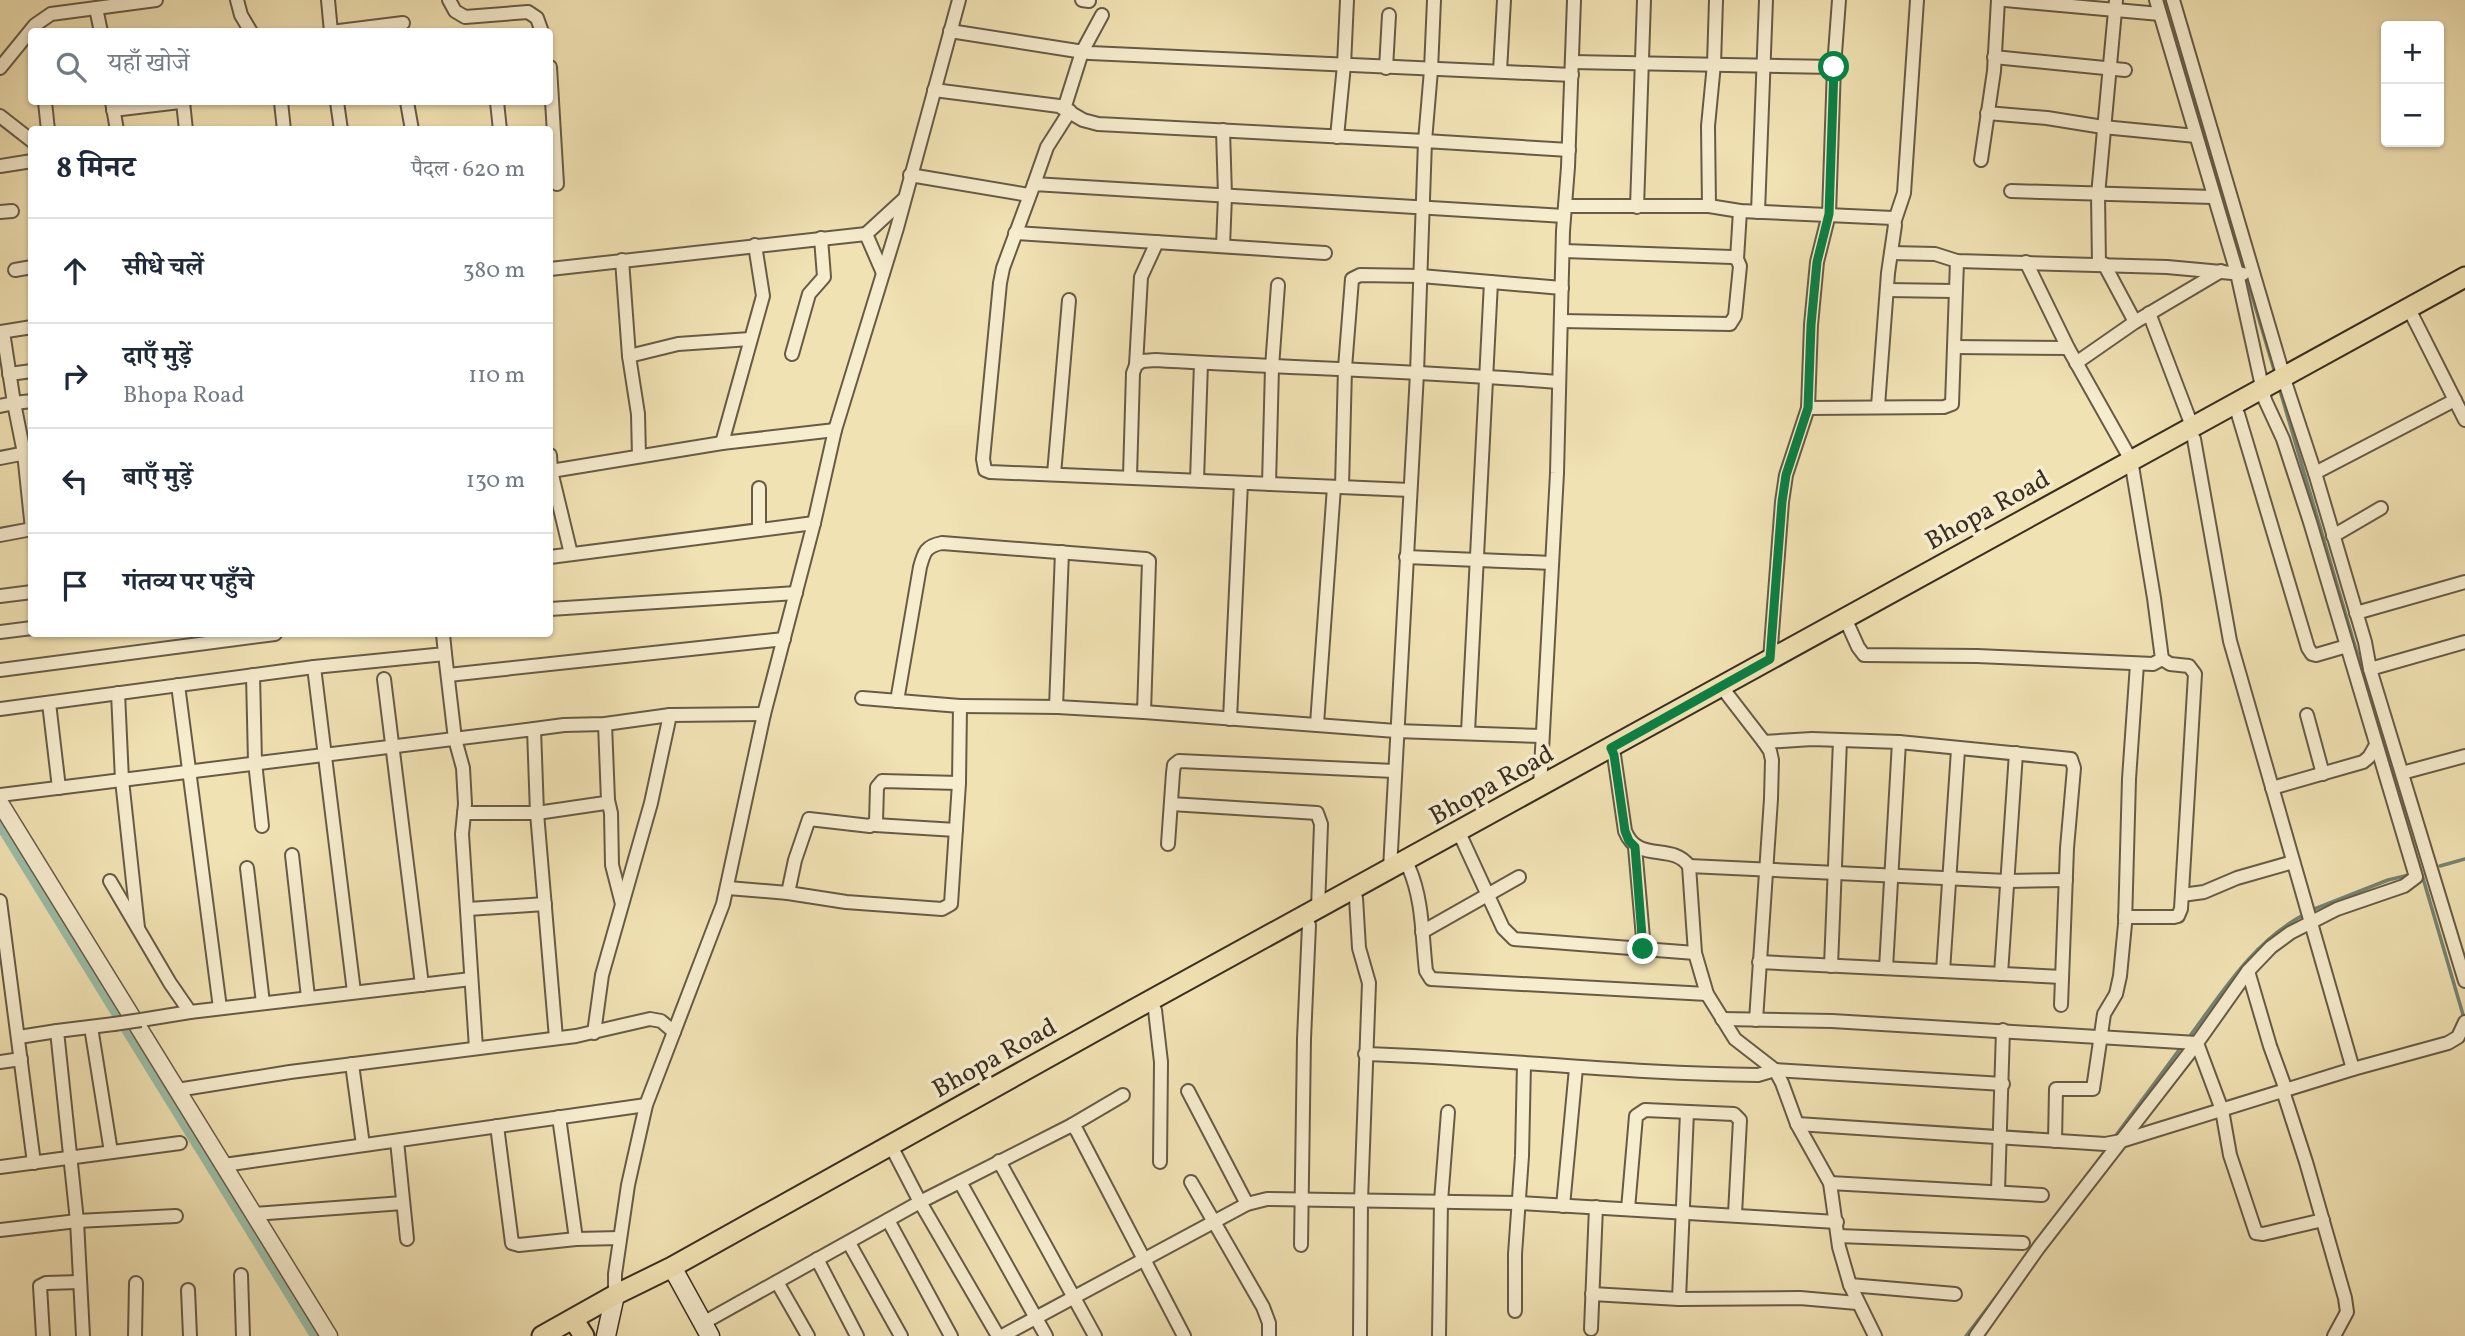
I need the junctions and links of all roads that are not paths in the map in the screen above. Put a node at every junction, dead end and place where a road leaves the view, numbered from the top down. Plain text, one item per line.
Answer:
1 (156, 0) edge
2 (237, 0) edge
3 (328, 0) edge
4 (449, 0) edge
5 (959, 0) edge
6 (1347, 0) edge
7 (1434, 0) edge
8 (1504, 0) edge
9 (1574, 0) edge
10 (1644, 0) edge
11 (1716, 0) edge
12 (1766, 0) edge
13 (1839, 0) edge
14 (1917, 0) edge
15 (1998, 0) edge
16 (2006, 0) edge
17 (2156, 0) edge
18 (2173, 0) edge
19 (2115, 6) edge
20 (96, 8) junction
21 (1102, 15) dead end
22 (1389, 15) dead end
23 (2160, 15) junction
24 (403, 23) dead end
25 (35, 28) edge
26 (100, 28) edge
27 (249, 28) edge
28 (331, 28) edge
29 (363, 28) edge
30 (541, 28) edge
31 (950, 31) junction
32 (28, 36) edge
33 (1083, 52) junction
34 (1994, 57) junction
35 (1643, 63) junction
36 (1714, 64) junction
37 (1344, 65) junction
38 (1763, 65) junction
39 (1834, 67) junction
40 (0, 68) edge
41 (1386, 68) junction
42 (1572, 68) junction
43 (2109, 68) junction
44 (1431, 70) junction
45 (2125, 70) dead end
46 (1500, 71) junction
47 (934, 90) junction
48 (45, 105) edge
49 (182, 105) edge
50 (281, 105) edge
51 (338, 105) edge
52 (408, 105) edge
53 (497, 105) edge
54 (552, 105) edge
55 (113, 106) edge
56 (1067, 110) junction
57 (1987, 113) junction
58 (0, 116) edge
59 (48, 126) edge
60 (116, 126) edge
61 (185, 126) edge
62 (284, 126) edge
63 (341, 126) edge
64 (411, 126) edge
65 (500, 126) edge
66 (2103, 127) junction
67 (1223, 130) junction
68 (2196, 136) junction
69 (1337, 137) junction
70 (28, 138) edge
71 (1425, 141) junction
72 (1569, 150) junction
73 (1980, 160) dead end
74 (28, 162) edge
75 (0, 166) edge
76 (910, 175) junction
77 (557, 184) dead end
78 (1032, 189) junction
79 (2011, 191) dead end
80 (2098, 195) junction
81 (1226, 196) junction
82 (2213, 197) junction
83 (903, 200) junction
84 (1709, 206) junction
85 (1637, 207) junction
86 (1424, 209) junction
87 (1564, 211) junction
88 (1740, 211) junction
89 (1758, 212) junction
90 (1829, 214) junction
91 (1895, 220) junction
92 (866, 233) junction
93 (1015, 233) junction
94 (821, 238) junction
95 (1157, 242) junction
96 (755, 245) junction
97 (1223, 246) junction
98 (1564, 251) junction
99 (1325, 253) dead end
100 (1891, 253) junction
101 (1737, 259) junction
102 (622, 260) junction
103 (1957, 261) junction
104 (2026, 262) junction
105 (2101, 264) junction
106 (28, 268) edge
107 (553, 269) edge
108 (15, 270) dead end
109 (2221, 271) junction
110 (883, 273) junction
111 (2246, 274) junction
112 (1421, 276) junction
113 (2465, 277) edge
114 (1491, 282) junction
115 (1278, 285) dead end
116 (1562, 288) junction
117 (1887, 289) junction
118 (2465, 289) edge
119 (1954, 291) junction
120 (1069, 300) dead end
121 (2149, 313) junction
122 (2413, 317) junction
123 (1560, 321) junction
124 (2135, 322) junction
125 (28, 328) edge
126 (2, 332) edge
127 (750, 339) junction
128 (1954, 347) junction
129 (2068, 348) junction
130 (792, 354) dead end
131 (629, 356) junction
132 (1201, 363) junction
133 (2076, 363) junction
134 (1136, 365) junction
135 (1272, 368) junction
136 (1345, 368) junction
137 (28, 372) edge
138 (1417, 373) junction
139 (9, 374) junction
140 (1485, 376) junction
141 (1558, 382) junction
142 (2275, 388) junction
143 (2455, 400) junction
144 (28, 401) edge
145 (14, 403) junction
146 (0, 406) edge
147 (1878, 407) junction
148 (1808, 408) junction
149 (2238, 415) junction
150 (2465, 420) edge
151 (835, 430) junction
152 (2193, 432) junction
153 (722, 443) junction
154 (28, 453) edge
155 (639, 456) junction
156 (0, 458) edge
157 (2132, 466) junction
158 (553, 471) edge
159 (2315, 473) junction
160 (1054, 474) junction
161 (1130, 476) junction
162 (553, 479) edge
163 (1198, 480) junction
164 (1241, 482) junction
165 (1269, 484) junction
166 (1338, 487) junction
167 (759, 488) dead end
168 (1410, 490) junction
169 (2381, 508) dead end
170 (814, 523) junction
171 (28, 530) edge
172 (759, 530) junction
173 (0, 535) edge
174 (2333, 536) junction
175 (1062, 552) junction
176 (571, 554) junction
177 (553, 557) edge
178 (1406, 557) junction
179 (1478, 561) junction
180 (1552, 563) junction
181 (2465, 582) edge
182 (28, 592) edge
183 (796, 593) junction
184 (0, 596) edge
185 (553, 609) edge
186 (2356, 613) junction
187 (1849, 627) junction
188 (28, 628) edge
189 (0, 632) edge
190 (252, 637) edge
191 (443, 637) edge
192 (783, 639) junction
193 (2465, 642) edge
194 (2347, 646) junction
195 (445, 654) junction
196 (1770, 659) junction
197 (2162, 659) junction
198 (2137, 664) junction
199 (314, 667) junction
200 (2370, 668) junction
201 (0, 670) edge
202 (253, 675) junction
203 (448, 675) junction
204 (384, 679) dead end
205 (178, 685) junction
206 (118, 694) junction
207 (1727, 694) junction
208 (862, 698) dead end
209 (897, 701) junction
210 (49, 703) junction
211 (960, 706) junction
212 (1056, 707) junction
213 (0, 709) edge
214 (1144, 712) junction
215 (764, 714) junction
216 (670, 715) junction
217 (2307, 715) dead end
218 (1230, 719) junction
219 (605, 724) junction
220 (1317, 724) junction
221 (534, 729) junction
222 (1396, 731) junction
223 (1468, 732) junction
224 (1542, 736) junction
225 (454, 739) junction
226 (1840, 740) junction
227 (1899, 742) junction
228 (1764, 743) junction
229 (391, 745) junction
230 (2376, 745) junction
231 (1958, 750) junction
232 (1612, 751) junction
233 (2016, 753) junction
234 (323, 754) junction
235 (2465, 756) edge
236 (255, 762) junction
237 (189, 771) junction
238 (1394, 771) junction
239 (2402, 773) junction
240 (2323, 774) junction
241 (122, 780) junction
242 (960, 783) junction
243 (1540, 787) junction
244 (59, 788) junction
245 (2272, 788) junction
246 (0, 795) edge
247 (608, 800) junction
248 (0, 803) edge
249 (1171, 804) junction
250 (464, 813) junction
251 (537, 813) junction
252 (875, 825) junction
253 (262, 826) dead end
254 (956, 830) junction
255 (1462, 839) junction
256 (1168, 844) dead end
257 (1635, 847) junction
258 (292, 855) dead end
259 (2293, 862) junction
260 (1689, 866) junction
261 (247, 868) dead end
262 (1766, 868) junction
263 (1399, 869) junction
264 (1833, 872) junction
265 (1890, 874) junction
266 (1519, 877) dead end
267 (1948, 878) junction
268 (2066, 880) junction
269 (110, 881) dead end
270 (2007, 881) junction
271 (728, 888) junction
272 (788, 892) junction
273 (1487, 894) junction
274 (2182, 895) junction
275 (1356, 898) junction
276 (0, 901) edge
277 (545, 904) junction
278 (622, 905) junction
279 (468, 909) junction
280 (2308, 914) junction
281 (1313, 917) junction
282 (2125, 917) junction
283 (138, 928) junction
284 (1422, 932) junction
285 (1643, 949) junction
286 (1695, 953) junction
287 (1759, 962) junction
288 (1831, 966) junction
289 (1886, 968) junction
290 (1943, 971) junction
291 (2248, 971) junction
292 (2001, 974) junction
293 (2062, 977) junction
294 (471, 979) junction
295 (2465, 981) edge
296 (422, 985) junction
297 (354, 992) junction
298 (1707, 994) junction
299 (308, 997) junction
300 (263, 1003) junction
301 (2061, 1005) dead end
302 (220, 1008) junction
303 (1155, 1010) junction
304 (190, 1012) junction
305 (1722, 1019) junction
306 (1756, 1020) junction
307 (2465, 1022) edge
308 (91, 1027) junction
309 (2003, 1030) junction
310 (57, 1031) junction
311 (674, 1032) junction
312 (594, 1033) junction
313 (19, 1037) junction
314 (2101, 1037) junction
315 (556, 1038) junction
316 (2190, 1043) junction
317 (476, 1048) junction
318 (1365, 1054) junction
319 (21, 1059) junction
320 (0, 1062) edge
321 (1524, 1063) junction
322 (352, 1065) junction
323 (1576, 1068) junction
324 (2353, 1069) junction
325 (1775, 1070) junction
326 (2003, 1084) junction
327 (177, 1090) junction
328 (2284, 1090) junction
329 (1188, 1091) dead end
330 (1123, 1095) dead end
331 (646, 1105) junction
332 (2222, 1110) junction
333 (1448, 1112) dead end
334 (1687, 1112) junction
335 (559, 1117) junction
336 (1797, 1124) junction
337 (1072, 1125) junction
338 (497, 1126) junction
339 (2000, 1138) junction
340 (397, 1141) junction
341 (2054, 1141) junction
342 (2114, 1142) junction
343 (180, 1143) dead end
344 (363, 1145) junction
345 (892, 1149) junction
346 (111, 1152) junction
347 (71, 1159) junction
348 (999, 1161) junction
349 (1160, 1162) dead end
350 (34, 1163) junction
351 (224, 1165) junction
352 (0, 1167) edge
353 (960, 1182) junction
354 (1191, 1182) dead end
355 (1830, 1183) junction
356 (1997, 1191) junction
357 (2042, 1195) dead end
358 (1301, 1200) junction
359 (1361, 1201) junction
360 (920, 1202) junction
361 (1441, 1202) junction
362 (403, 1203) junction
363 (1518, 1203) junction
364 (1247, 1204) junction
365 (1563, 1206) junction
366 (1596, 1208) junction
367 (1628, 1209) junction
368 (1681, 1212) junction
369 (254, 1214) junction
370 (1735, 1214) junction
371 (176, 1216) dead end
372 (888, 1220) junction
373 (2323, 1220) junction
374 (77, 1221) junction
375 (1214, 1222) junction
376 (1837, 1222) junction
377 (0, 1230) edge
378 (1839, 1236) junction
379 (620, 1238) junction
380 (407, 1239) dead end
381 (576, 1239) junction
382 (849, 1243) junction
383 (2023, 1243) dead end
384 (1301, 1245) dead end
385 (817, 1259) junction
386 (1144, 1260) junction
387 (674, 1270) junction
388 (241, 1275) dead end
389 (80, 1282) junction
390 (777, 1282) junction
391 (136, 1283) dead end
392 (1850, 1285) junction
393 (188, 1290) dead end
394 (1592, 1294) junction
395 (1955, 1294) dead end
396 (1075, 1297) junction
397 (1679, 1299) junction
398 (614, 1300) junction
399 (1857, 1303) junction
400 (1515, 1311) dead end
401 (1036, 1317) junction
402 (706, 1329) edge
403 (1591, 1329) dead end
404 (581, 1331) edge
405 (323, 1334) edge
406 (43, 1336) edge
407 (83, 1336) edge
408 (135, 1336) edge
409 (190, 1336) edge
410 (243, 1336) edge
411 (541, 1336) edge
412 (558, 1336) edge
413 (606, 1336) edge
414 (808, 1336) edge
415 (857, 1336) edge
416 (901, 1336) edge
417 (951, 1336) edge
418 (1000, 1336) edge
419 (1046, 1336) edge
420 (1096, 1336) edge
421 (1184, 1336) edge
422 (1269, 1336) edge
423 (1360, 1336) edge
424 (1439, 1336) edge
425 (1875, 1336) edge
426 (1976, 1336) edge
427 (2334, 1336) edge

1 - 20 street
2 - 27 street
3 - 28 street
4 - 30 street
5 - 31 street
6 - 37 street
7 - 44 street
8 - 46 street
9 - 42 street
10 - 35 street
11 - 36 street
12 - 38 street
13 - 39 street
14 - 91 street
15 - 34 street
16 - 19 street
17 - 23 street
18 - 111 street
19 - 23 street
19 - 43 street
20 - 25 street
20 - 26 street
21 - 33 street
22 - 41 street
23 - 68 street
24 - 29 street
31 - 33 street
31 - 47 street
32 - 40 street
33 - 37 street
33 - 56 street
34 - 43 street
34 - 57 street
35 - 36 street
35 - 42 street
35 - 85 street
36 - 38 street
36 - 84 street
37 - 41 street
37 - 69 street
38 - 39 street
38 - 89 street
39 - 90 street
41 - 44 street
42 - 46 street
42 - 72 street
43 - 45 street
43 - 66 street
44 - 46 street
44 - 71 street
47 - 56 street
47 - 76 street
48 - 59 street
49 - 61 street
50 - 62 street
51 - 63 street
52 - 64 street
53 - 65 street
54 - 77 street
55 - 60 street
56 - 67 street
56 - 78 street
57 - 66 street
57 - 73 street
58 - 70 street
66 - 68 street
66 - 80 street
67 - 69 street
67 - 81 street
68 - 82 street
69 - 71 street
71 - 72 street
71 - 86 street
72 - 87 street
74 - 75 street
76 - 78 street
76 - 83 street
78 - 81 street
78 - 93 street
79 - 80 street
80 - 82 street
80 - 105 street
81 - 86 street
81 - 97 street
82 - 111 street
83 - 92 street
83 - 110 street
84 - 85 street
84 - 88 street
85 - 87 street
86 - 87 street
86 - 112 street
87 - 98 street
88 - 89 street
88 - 101 street
89 - 90 street
90 - 91 street
90 - 148 street
91 - 100 street
92 - 94 street
92 - 110 street
93 - 95 street
93 - 160 street
94 - 96 street
94 - 130 street
95 - 97 street
95 - 134 street
96 - 102 street
96 - 127 street
97 - 99 street
98 - 101 street
98 - 116 street
100 - 103 street
100 - 117 street
101 - 123 street
102 - 107 street
102 - 131 street
103 - 104 street
103 - 119 street
104 - 105 street
104 - 129 street
105 - 109 street
105 - 124 street
106 - 108 street
109 - 111 street
109 - 121 street
110 - 151 street
111 - 142 street
111 - 142 street
112 - 114 street
112 - 136 street
112 - 138 street
113 - 142 main road, Bhopa Road
114 - 116 street
114 - 140 street
115 - 135 street
116 - 123 street
117 - 119 street
117 - 147 street
118 - 122 main road, Bhopa Road
119 - 128 street
120 - 160 street
121 - 124 street
121 - 152 street
122 - 142 main road, Bhopa Road
122 - 143 street
123 - 141 street
124 - 133 street
125 - 126 street
126 - 139 street
127 - 131 street
127 - 153 street
128 - 129 street
128 - 147 street
129 - 133 street
131 - 155 street
132 - 134 street
132 - 135 street
132 - 163 street
133 - 157 street
134 - 161 street
135 - 136 street
135 - 165 street
136 - 138 street
136 - 166 street
137 - 139 street
138 - 140 street
138 - 168 street
139 - 145 street
140 - 141 street
140 - 179 street
141 - 180 street
142 - 149 main road, Bhopa Road
142 - 152 main road, Bhopa Road
142 - 159 street
142 - 194 street
143 - 150 street
143 - 159 street
144 - 145 street
145 - 146 street
145 - 154 street
147 - 148 street
148 - 196 street
149 - 152 main road, Bhopa Road
149 - 194 street
151 - 153 street
151 - 170 street
152 - 157 main road, Bhopa Road
152 - 245 street
153 - 155 street
154 - 156 street
155 - 158 street
157 - 187 main road, Bhopa Road
157 - 196 main road, Bhopa Road
157 - 197 street
159 - 174 street
160 - 161 street
161 - 163 street
162 - 176 street
163 - 164 street
164 - 165 street
164 - 218 street
165 - 166 street
166 - 168 street
166 - 220 street
167 - 172 street
168 - 178 street
169 - 174 street
170 - 172 street
170 - 183 street
171 - 173 street
172 - 176 street
174 - 186 street
175 - 209 street
175 - 212 street
175 - 214 street
176 - 177 street
178 - 179 street
178 - 222 street
179 - 180 street
179 - 223 street
180 - 224 street
181 - 186 street
182 - 184 street
183 - 185 street
183 - 192 street
186 - 200 street
187 - 198 street
187 - 207 main road, Bhopa Road
188 - 189 street
190 - 201 street
191 - 195 street
192 - 203 street
192 - 215 street
193 - 200 street
194 - 230 street
195 - 199 street
195 - 203 street
196 - 232 main road, Bhopa Road
197 - 198 street
197 - 274 street
198 - 282 street
199 - 202 street
199 - 234 street
200 - 239 street
202 - 205 street
202 - 236 street
203 - 225 street
204 - 229 street
205 - 206 street
205 - 237 street
206 - 210 street
206 - 241 street
207 - 228 street
207 - 232 main road, Bhopa Road
208 - 209 street
209 - 211 street
210 - 213 street
210 - 244 street
211 - 212 street
211 - 242 street
212 - 214 street
214 - 218 street
215 - 216 street
215 - 271 street
216 - 219 street
216 - 278 street
217 - 240 street
218 - 220 street
219 - 221 street
219 - 247 street
220 - 222 street
221 - 225 street
221 - 251 street
222 - 223 street
222 - 238 street
223 - 224 street
224 - 243 street
225 - 229 street
225 - 250 street
226 - 227 street
226 - 228 street
226 - 264 street
227 - 231 street
227 - 265 street
228 - 262 street
229 - 234 street
229 - 296 street
230 - 240 street
230 - 280 street
231 - 233 street
231 - 267 street
232 - 243 main road, Bhopa Road
232 - 255 main road, Bhopa Road
232 - 257 street
233 - 268 street
233 - 270 street
234 - 236 street
234 - 297 street
235 - 239 street
236 - 237 street
236 - 253 street
237 - 241 street
237 - 302 street
238 - 249 street
238 - 263 street
239 - 295 street
240 - 245 street
241 - 244 street
241 - 283 street
242 - 252 street
242 - 254 street
243 - 263 main road, Bhopa Road
244 - 246 street
245 - 259 street
247 - 251 street
247 - 278 street
248 - 327 street
249 - 256 street
249 - 281 street
250 - 251 street
250 - 279 street
251 - 277 street
252 - 254 street
252 - 272 street
254 - 272 street
255 - 263 main road, Bhopa Road
255 - 273 street
257 - 260 street
257 - 285 street
258 - 299 street
259 - 274 street
259 - 280 street
260 - 262 street
260 - 286 street
261 - 300 street
262 - 264 street
262 - 287 street
263 - 275 main road, Bhopa Road
263 - 281 main road, Bhopa Road
263 - 284 street
264 - 265 street
264 - 288 street
265 - 267 street
265 - 289 street
266 - 273 street
267 - 270 street
267 - 290 street
268 - 270 street
268 - 293 street
269 - 283 street
270 - 292 street
271 - 272 street
271 - 311 street
273 - 284 street
273 - 285 street
274 - 282 street
275 - 281 main road, Bhopa Road
275 - 318 street
276 - 313 street
277 - 279 street
277 - 315 street
278 - 312 street
279 - 294 street
280 - 291 street
280 - 324 street
281 - 303 main road, Bhopa Road
281 - 345 main road, Bhopa Road
281 - 358 street
282 - 314 street
283 - 304 street
284 - 298 street
285 - 286 street
286 - 298 street
287 - 288 street
287 - 306 street
288 - 289 street
289 - 290 street
290 - 292 street
291 - 316 street
291 - 328 street
292 - 293 street
293 - 301 street
294 - 296 street
294 - 317 street
296 - 297 street
297 - 299 street
298 - 305 street
299 - 300 street
300 - 302 street
302 - 304 street
303 - 345 main road, Bhopa Road
303 - 349 street
304 - 308 street, bridge
305 - 306 street
305 - 325 street
306 - 309 street
307 - 324 street
308 - 310 street
308 - 346 street
309 - 314 street
309 - 326 street
310 - 313 street
310 - 347 street
311 - 312 street
311 - 331 street
312 - 315 street
313 - 319 street
314 - 316 street
314 - 341 street
315 - 317 street
316 - 332 street
316 - 342 street
317 - 322 street
318 - 321 street
318 - 359 street
319 - 320 street
319 - 350 street
321 - 323 street
321 - 363 street
322 - 327 street
322 - 344 street
323 - 325 street
323 - 365 street
324 - 328 street
325 - 326 street
325 - 336 street
326 - 339 street
327 - 351 street
328 - 332 street
328 - 373 street
329 - 364 street
330 - 337 street
331 - 335 street
331 - 379 street
332 - 342 street
332 - 373 street
333 - 361 street
334 - 367 street
334 - 368 street
334 - 370 street
335 - 338 street
335 - 381 street
336 - 339 street
336 - 355 street
337 - 348 street
337 - 386 street
338 - 340 street
338 - 381 street
339 - 341 street
339 - 356 street
340 - 344 street
340 - 362 street
341 - 342 street
342 - 426 street
343 - 346 street
344 - 351 street
345 - 360 street
345 - 387 main road, Bhopa Road
346 - 347 street
347 - 350 street
347 - 374 street
348 - 353 street
348 - 396 street
350 - 352 street
351 - 369 street
353 - 360 street
353 - 401 street
354 - 375 street
355 - 356 street
355 - 376 street
356 - 357 street
358 - 359 street
358 - 364 street
358 - 384 street
359 - 361 street
359 - 423 street
360 - 372 street
360 - 418 street
361 - 363 street
361 - 424 street
362 - 369 street
362 - 380 street
363 - 365 street
363 - 400 street
364 - 375 street
365 - 366 street
366 - 367 street
366 - 394 street
367 - 368 street
368 - 370 street
368 - 397 street
369 - 405 street
370 - 376 street
371 - 374 street
372 - 382 street
372 - 417 street
373 - 427 street
374 - 377 street
374 - 389 street
375 - 386 street
375 - 422 street
376 - 378 street
378 - 383 street
378 - 392 street
379 - 381 street
379 - 398 street
382 - 385 street
382 - 416 street
385 - 390 street
385 - 415 street
386 - 396 street
386 - 421 street
387 - 398 main road, Bhopa Road
387 - 402 main road
388 - 410 street
389 - 406 street
389 - 407 street
390 - 402 street
390 - 414 street
391 - 408 street
392 - 395 street
392 - 399 street
393 - 409 street
394 - 397 street
394 - 403 street
396 - 401 street
396 - 420 street
397 - 399 street
398 - 404 main road, Bhopa Road
398 - 411 main road, Bhopa Road
398 - 413 main road
399 - 425 street
401 - 418 street
401 - 419 street
404 - 412 main road, Bhopa Road

